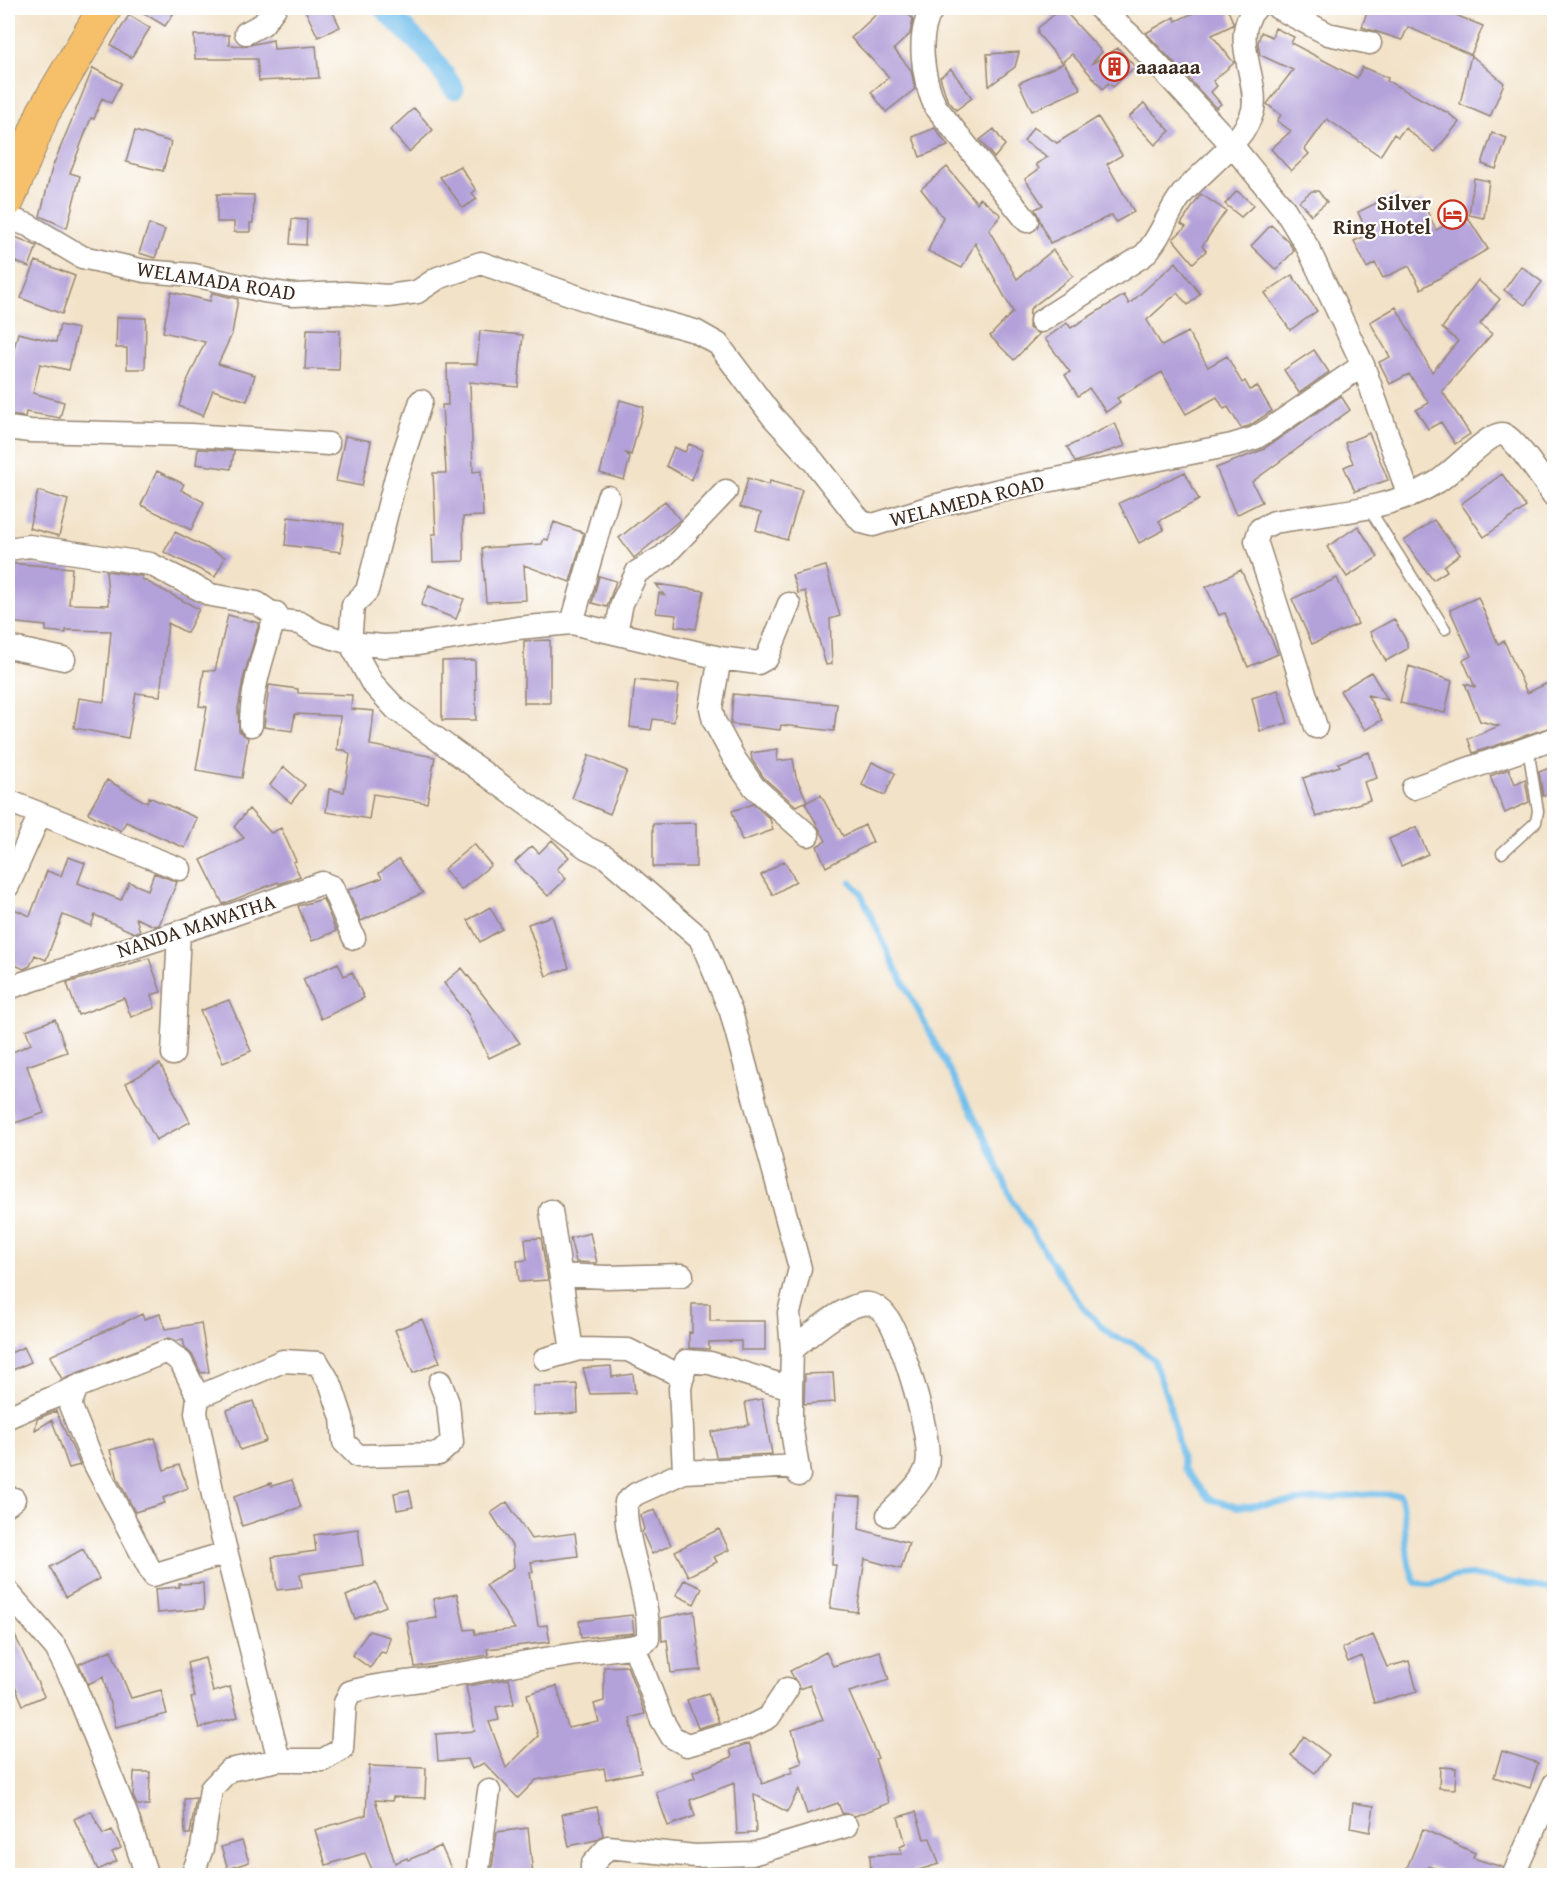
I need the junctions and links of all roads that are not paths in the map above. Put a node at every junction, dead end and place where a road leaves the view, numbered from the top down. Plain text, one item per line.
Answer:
1 (105, 8) edge
2 (275, 8) edge
3 (933, 8) edge
4 (1099, 8) edge
5 (1256, 8) edge
6 (1278, 8) edge
7 (246, 33) dead end
8 (1370, 43) dead end
9 (1231, 144) junction
10 (8, 200) edge
11 (8, 218) edge
12 (1027, 221) dead end
13 (566, 293) joint
14 (1041, 321) dead end
15 (1363, 365) junction
16 (421, 401) dead end
17 (8, 428) edge
18 (328, 444) dead end
19 (726, 491) dead end
20 (1409, 496) junction
21 (1554, 496) edge
22 (608, 497) dead end
23 (1368, 507) junction
24 (8, 549) edge
25 (789, 604) dead end
26 (276, 613) junction
27 (572, 623) junction
28 (1445, 630) dead end
29 (616, 632) junction
30 (350, 643) junction
31 (8, 647) edge
32 (720, 658) junction
33 (64, 659) dead end
34 (250, 725) dead end
35 (1316, 727) dead end
36 (1554, 739) edge
37 (1528, 748) junction
38 (1413, 788) dead end
39 (8, 801) edge
40 (40, 814) junction
41 (808, 835) dead end
42 (1502, 853) dead end
43 (180, 869) dead end
44 (8, 886) edge
45 (179, 932) junction
46 (354, 938) dead end
47 (8, 988) edge
48 (173, 1054) dead end
49 (551, 1211) dead end
50 (561, 1275) junction
51 (682, 1275) dead end
52 (792, 1350) junction
53 (572, 1351) junction
54 (545, 1359) dead end
55 (683, 1377) junction
56 (440, 1382) dead end
57 (77, 1387) junction
58 (791, 1388) junction
59 (198, 1397) junction
60 (8, 1417) edge
61 (684, 1472) junction
62 (888, 1515) dead end
63 (226, 1552) junction
64 (8, 1592) edge
65 (634, 1646) junction
66 (787, 1689) dead end
67 (279, 1760) junction
68 (1554, 1784) edge
69 (489, 1791) dead end
70 (846, 1826) dead end
71 (147, 1875) edge
72 (192, 1875) edge
73 (477, 1875) edge
74 (592, 1875) edge
75 (1513, 1875) edge

1 - 10 main road
2 - 7 street
3 - 12 street
4 - 9 street
5 - 9 street
6 - 8 street
9 - 14 street
9 - 15 street
11 - 13 street, WELAMADA ROAD
13 - 15 street, WELAMEDA ROAD
15 - 20 street
16 - 30 street
17 - 18 street
19 - 29 street
20 - 21 street
20 - 23 street
22 - 27 street
23 - 28 lane
23 - 35 street
24 - 26 street
25 - 32 street
26 - 30 street
26 - 34 street
27 - 29 street
27 - 30 street
29 - 32 street
30 - 52 street
31 - 33 street
32 - 41 street
36 - 37 street
37 - 38 street
37 - 42 lane
39 - 40 street
40 - 43 street
40 - 44 street
45 - 46 street, NANDA MAWATHA
45 - 47 street, NANDA MAWATHA
45 - 48 street
49 - 50 street
50 - 51 street
50 - 53 street
52 - 58 street
52 - 62 street
53 - 54 street
53 - 55 street
55 - 58 street
55 - 61 street
56 - 59 street
57 - 59 street
57 - 60 street
57 - 63 street
58 - 61 street
59 - 63 street
61 - 65 street
63 - 67 street
64 - 71 street
65 - 66 street
65 - 67 street
67 - 72 street
68 - 75 street
69 - 73 street
70 - 74 street

